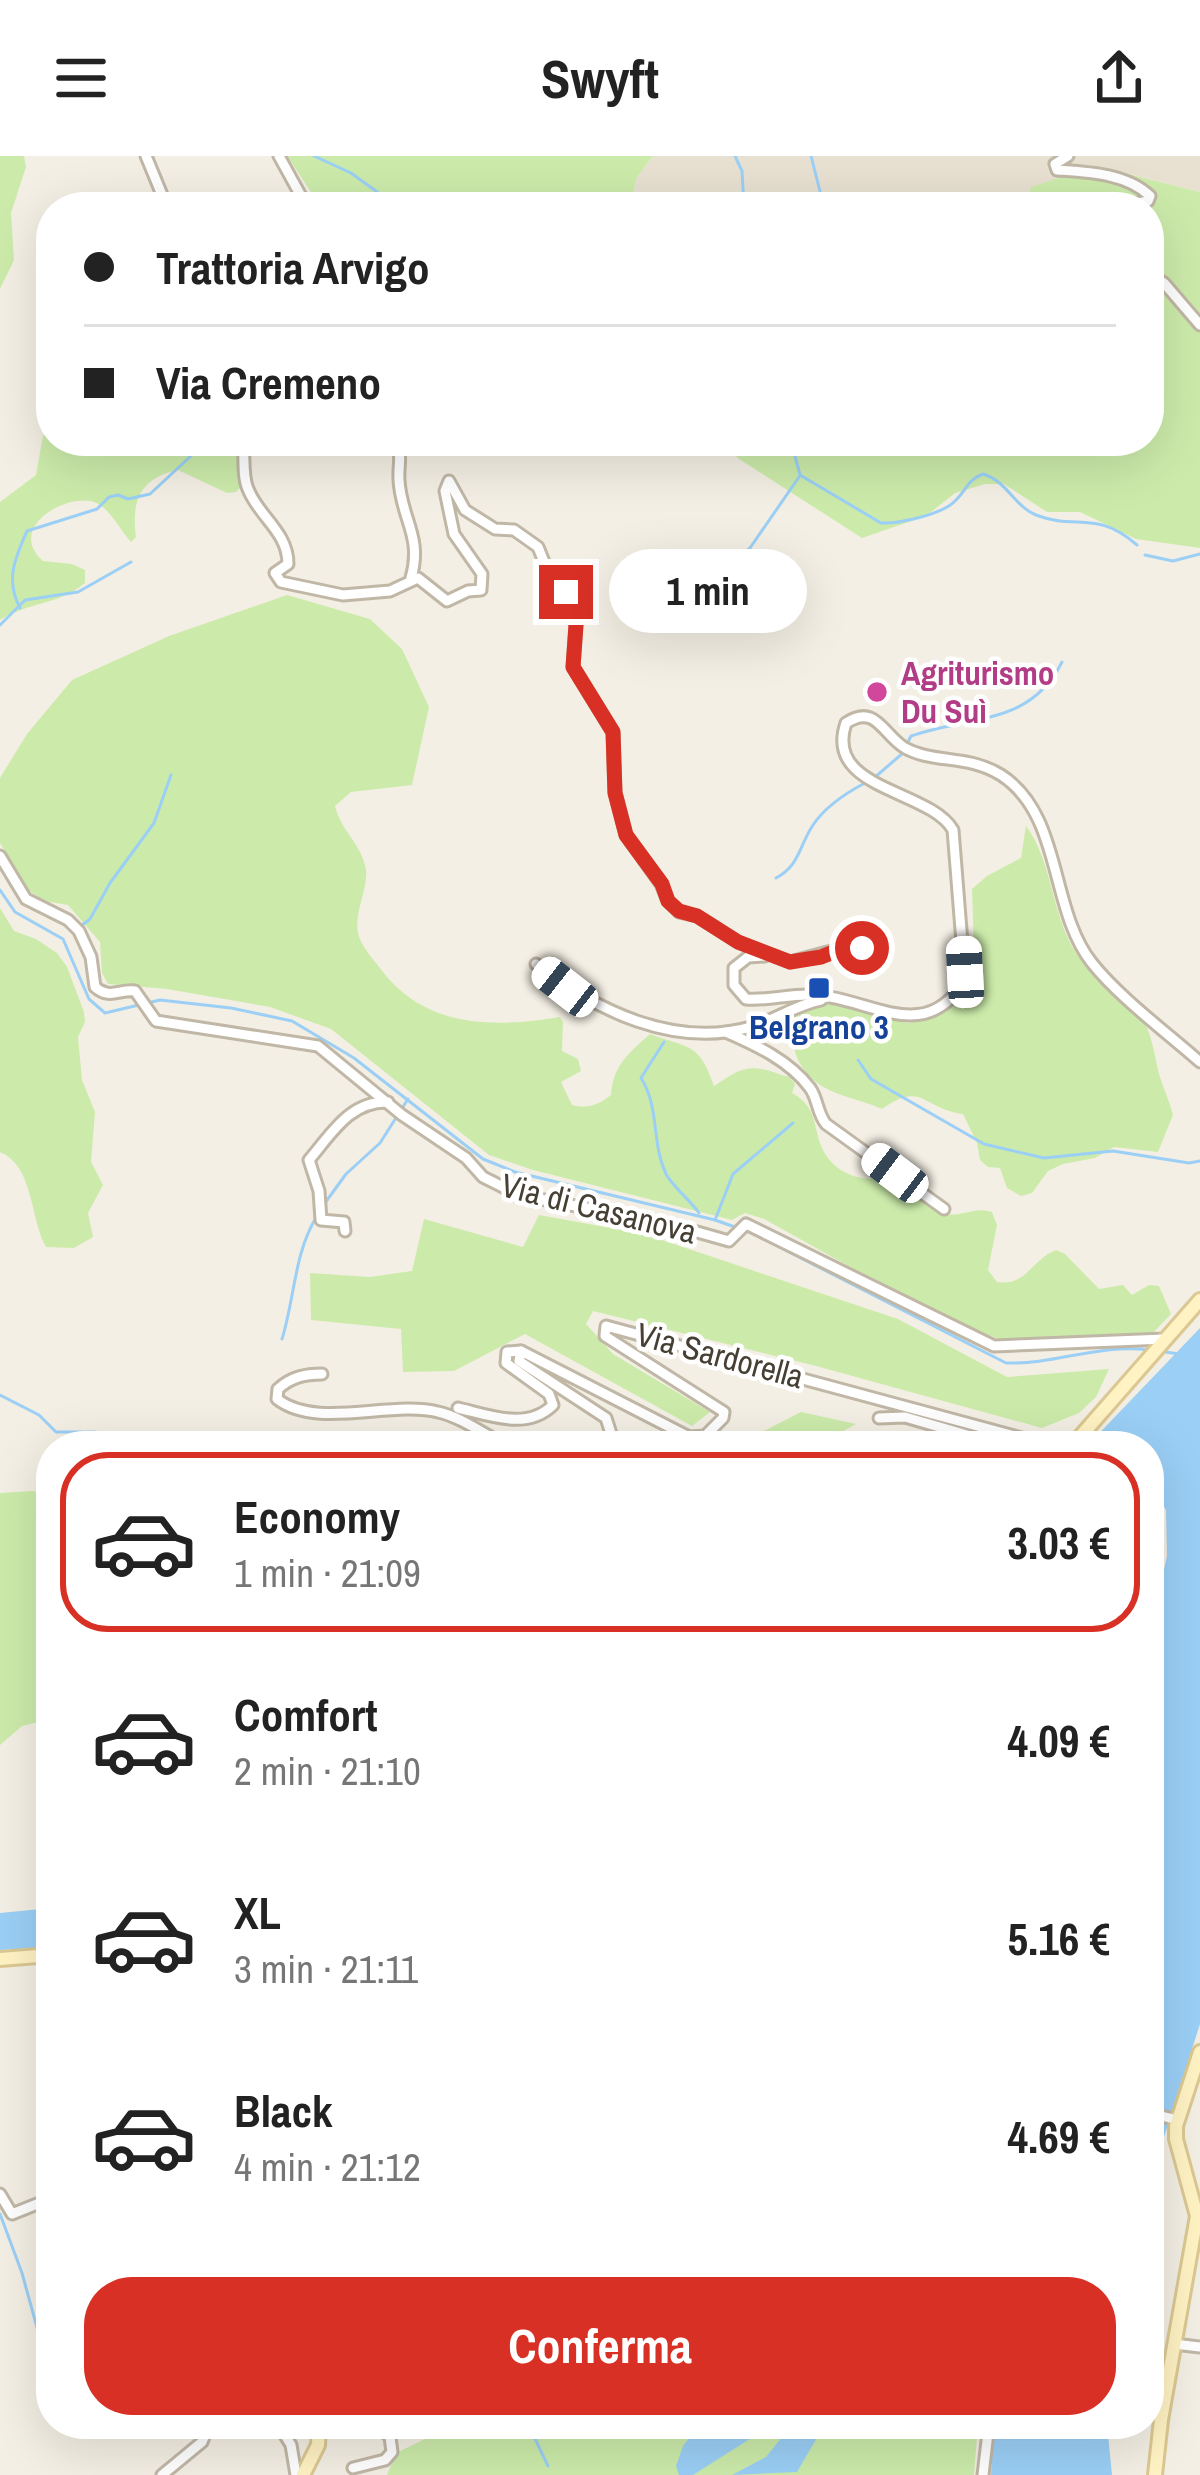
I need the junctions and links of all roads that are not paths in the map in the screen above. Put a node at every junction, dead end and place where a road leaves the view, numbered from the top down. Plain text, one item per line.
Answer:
1 (146, 156) edge
2 (279, 156) edge
3 (1068, 156) edge
4 (160, 192) edge
5 (299, 192) edge
6 (1143, 192) edge
7 (1164, 284) edge
8 (1200, 325) edge
9 (245, 456) edge
10 (401, 456) edge
11 (411, 578) junction
12 (0, 856) edge
13 (875, 948) dead end
14 (768, 956) junction
15 (536, 964) dead end
16 (832, 998) junction
17 (721, 1030) junction
18 (1200, 1062) edge
19 (388, 1102) junction
20 (944, 1209) dead end
21 (345, 1231) dead end
22 (1200, 1300) edge
23 (1165, 1340) junction
24 (521, 1351) junction
25 (322, 1374) dead end
26 (458, 1408) dead end
27 (879, 1418) dead end
28 (476, 1431) edge
29 (610, 1431) edge
30 (677, 1431) edge
31 (710, 1431) edge
32 (953, 1431) edge
33 (996, 1431) edge
34 (1084, 1431) edge
35 (36, 1956) edge
36 (0, 1959) edge
37 (1200, 2052) edge
38 (1164, 2117) edge
39 (1173, 2119) junction
40 (0, 2194) edge
41 (36, 2204) edge
42 (1174, 2344) junction
43 (1200, 2347) edge
44 (1164, 2413) edge
45 (203, 2439) edge
46 (287, 2439) edge
47 (318, 2439) edge
48 (390, 2439) edge
49 (987, 2439) edge
50 (1160, 2439) edge
51 (353, 2468) dead end
52 (162, 2475) edge
53 (299, 2475) edge
54 (982, 2475) edge
55 (1155, 2475) edge

1 - 4 street
2 - 5 street
3 - 6 street
7 - 8 street
9 - 11 street
10 - 11 street
11 - 14 street
12 - 19 street, Via di Casanova
13 - 14 street
14 - 16 street
15 - 17 street
16 - 17 street
16 - 18 street
17 - 20 street
19 - 21 street
19 - 23 street, Via di Casanova
22 - 23 main road, Via Sardorella
23 - 34 main road, Via Sardorella
24 - 26 street
24 - 29 street
24 - 30 street, Via Sardorella
25 - 28 street
27 - 32 street
31 - 33 street, Via Sardorella
35 - 36 main road
37 - 39 main road
38 - 39 street
39 - 42 main road
40 - 41 street
42 - 43 street
42 - 44 main road
45 - 52 street
46 - 53 street
47 - 53 main road
48 - 51 street
49 - 54 street
50 - 55 main road

